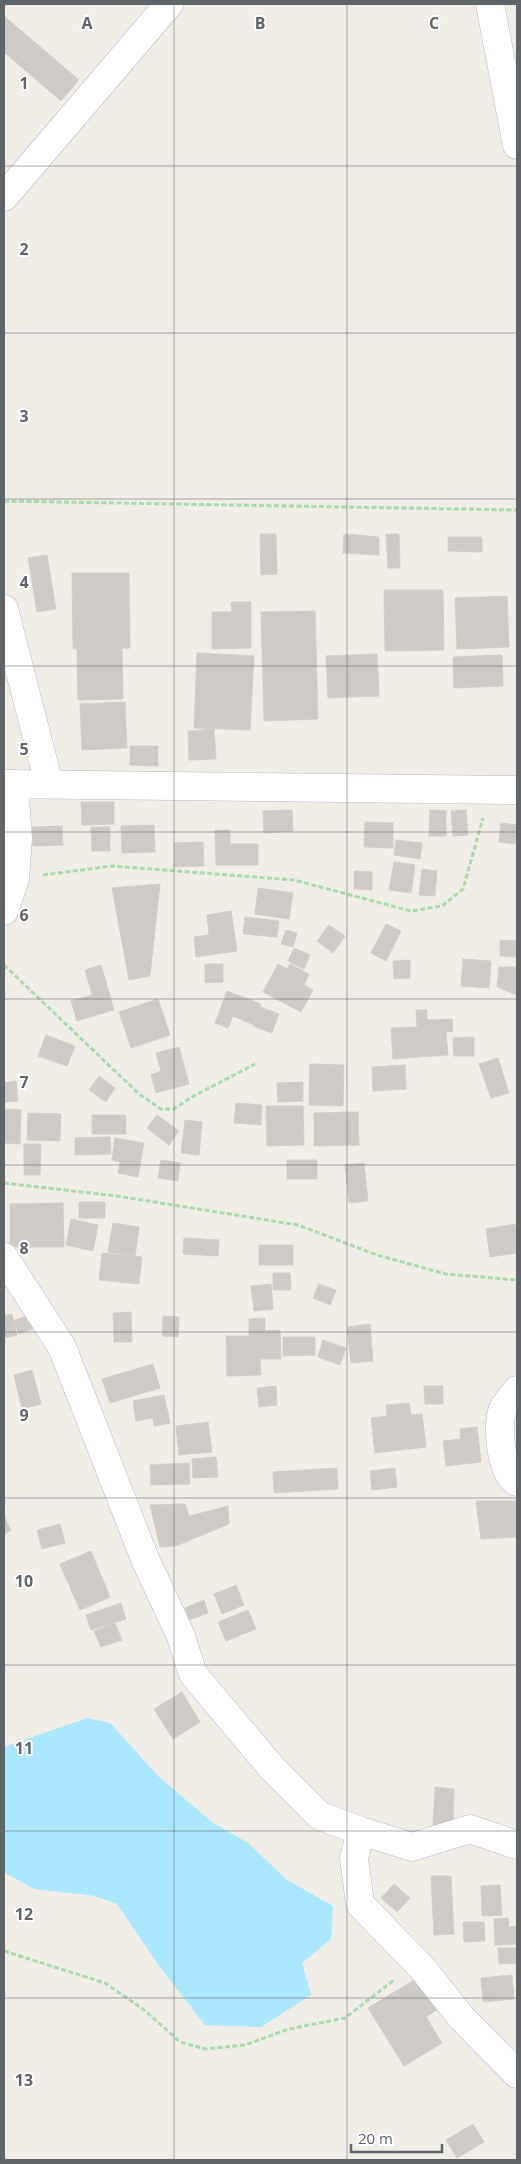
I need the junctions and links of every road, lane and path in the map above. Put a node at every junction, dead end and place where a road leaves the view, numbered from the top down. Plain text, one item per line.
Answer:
1 (168, 4) edge
2 (490, 4) edge
3 (517, 145) edge
4 (4, 197) edge
5 (4, 501) edge
6 (517, 510) edge
7 (4, 609) edge
8 (9, 784) edge
9 (49, 784) junction
10 (504, 790) edge
11 (15, 879) junction
12 (4, 912) edge
13 (4, 965) edge
14 (255, 1064) dead end
15 (4, 1183) edge
16 (4, 1256) edge
17 (517, 1280) edge
18 (517, 1390) edge
19 (517, 1482) edge
20 (361, 1831) junction
21 (517, 1845) edge
22 (4, 1951) edge
23 (416, 1962) junction
24 (517, 2074) edge

1 - 4 street
2 - 3 street
5 - 6 path
7 - 9 street
8 - 9 street
8 - 11 street
9 - 10 street
10 - 11 path
11 - 12 street
13 - 14 path
15 - 17 path
16 - 20 street
18 - 19 street
20 - 21 street
20 - 23 street
22 - 23 path
23 - 24 street

